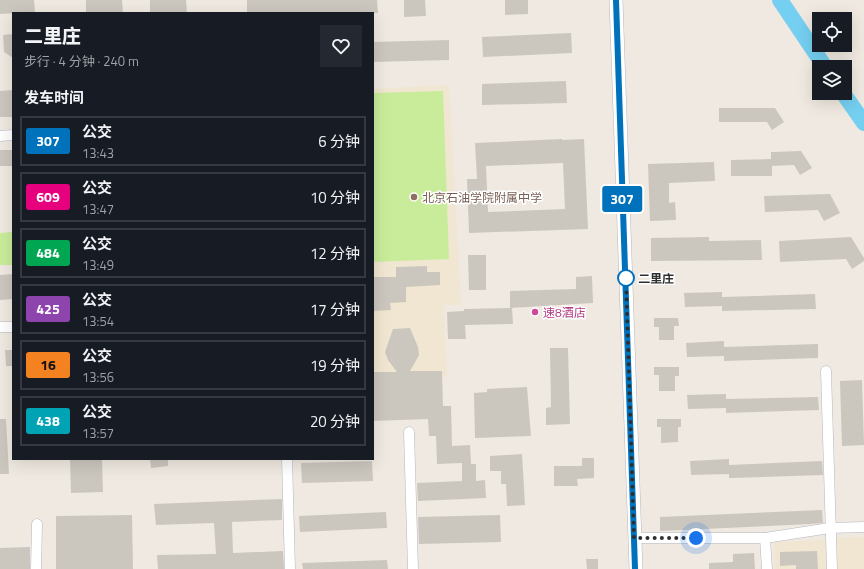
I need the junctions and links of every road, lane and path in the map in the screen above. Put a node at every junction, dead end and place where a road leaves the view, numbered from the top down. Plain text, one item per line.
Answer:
1 (616, 0) edge
2 (12, 135) edge
3 (0, 136) edge
4 (0, 327) edge
5 (12, 327) edge
6 (826, 371) dead end
7 (409, 432) dead end
8 (287, 460) edge
9 (38, 524) dead end
10 (864, 527) edge
11 (830, 528) junction
12 (634, 538) junction
13 (765, 538) junction
14 (36, 569) edge
15 (290, 569) edge
16 (413, 569) edge
17 (636, 569) edge
18 (767, 569) edge
19 (832, 569) edge

1 - 12 street
2 - 3 street
4 - 5 street
6 - 11 street
7 - 16 street
8 - 15 street
9 - 14 street
10 - 11 street
11 - 13 street
11 - 19 street
12 - 13 street
12 - 17 street
13 - 18 street

